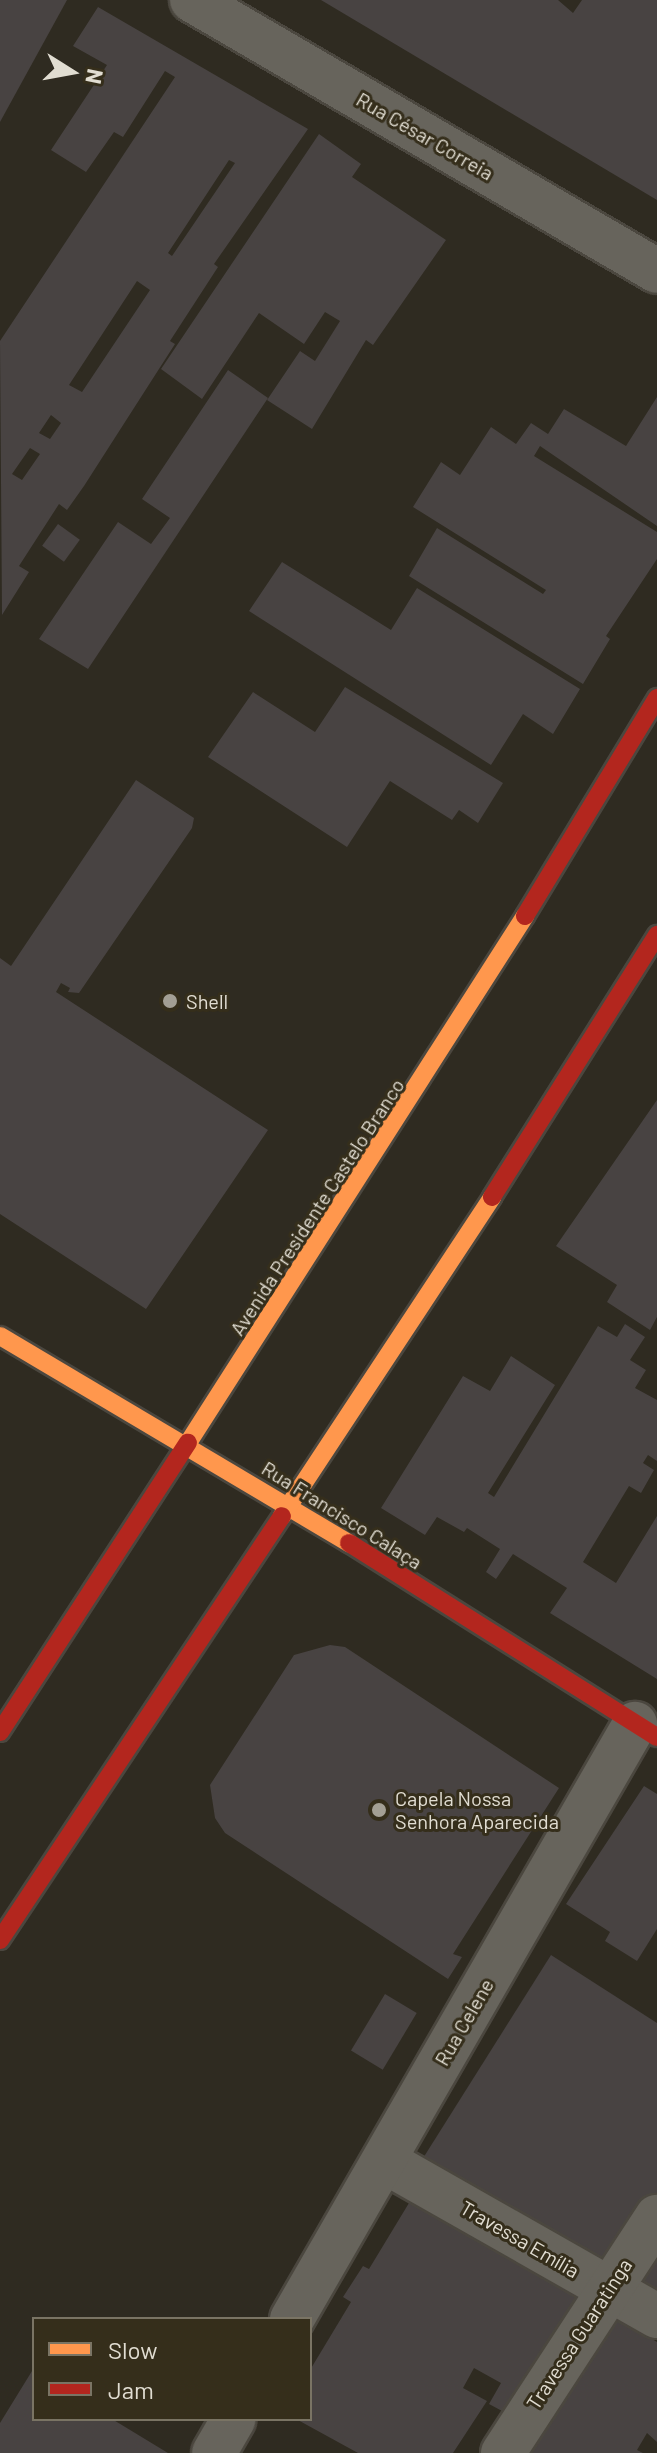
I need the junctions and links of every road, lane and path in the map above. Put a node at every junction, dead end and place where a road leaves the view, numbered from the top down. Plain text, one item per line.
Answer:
1 (192, 0) edge
2 (657, 271) edge
3 (657, 698) edge
4 (657, 935) edge
5 (0, 1336) edge
6 (188, 1448) junction
7 (290, 1506) junction
8 (646, 1731) edge
9 (0, 1732) edge
10 (0, 1940) edge
11 (384, 2161) junction
12 (657, 2217) edge
13 (606, 2288) junction
14 (657, 2316) edge
15 (293, 2317) edge
16 (233, 2421) edge
17 (214, 2453) edge
18 (503, 2453) edge

1 - 2 street, Rua César Correia
3 - 6 main road, Avenida Presidente Castelo Branco
4 - 7 main road
5 - 6 main road, Rua Francisco Calaça
6 - 7 main road, Rua Francisco Calaça
6 - 9 main road, Avenida Presidente Castelo Branco
7 - 8 main road, Rua Francisco Calaça
7 - 10 main road
8 - 11 street, Rua Celene
11 - 13 street, Travessa Emília
11 - 15 street, Rua Celene
12 - 13 street, Travessa Guaratinga
13 - 14 street, Travessa Emília
13 - 18 street, Travessa Guaratinga
16 - 17 street

